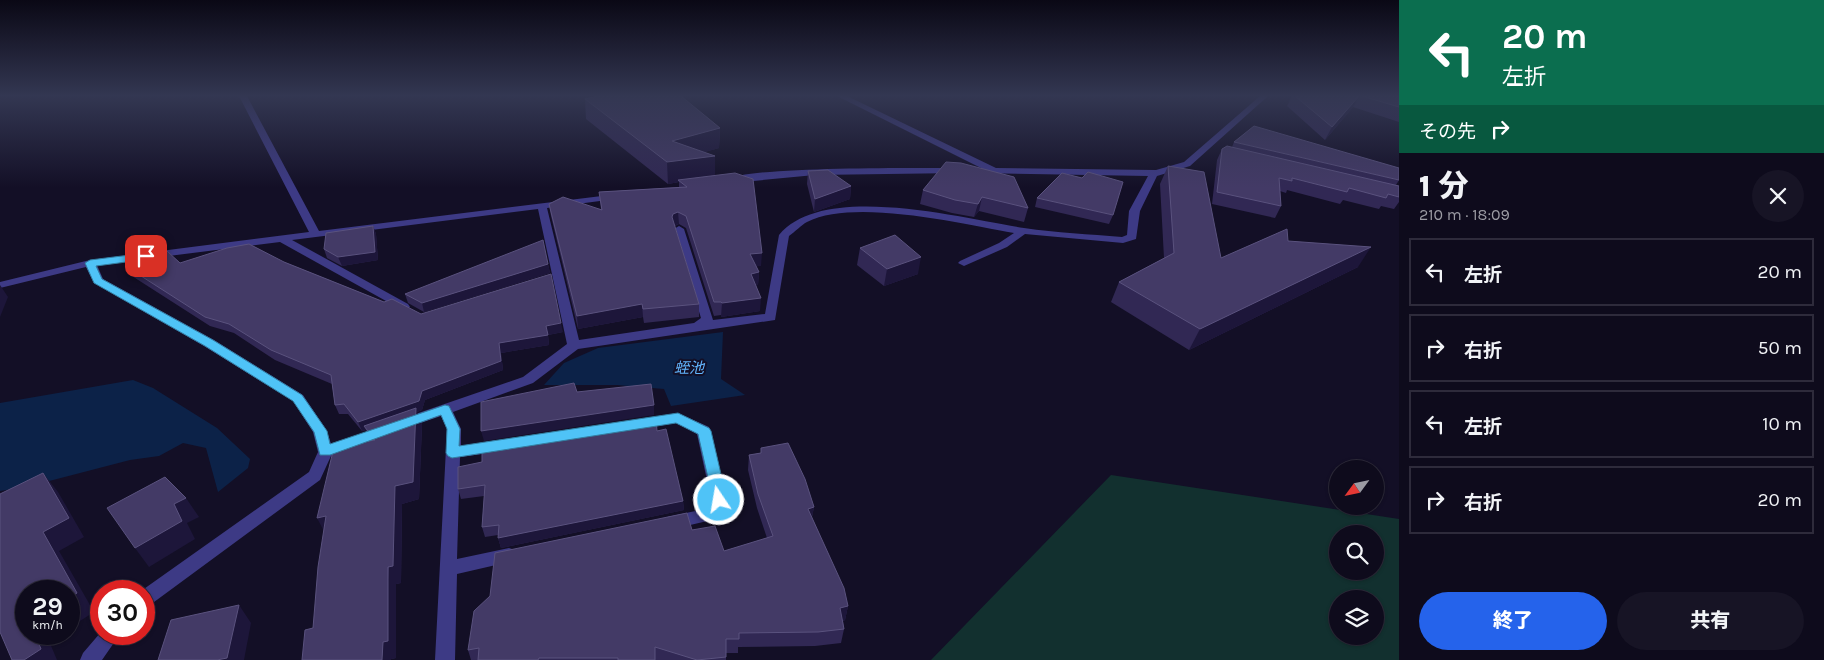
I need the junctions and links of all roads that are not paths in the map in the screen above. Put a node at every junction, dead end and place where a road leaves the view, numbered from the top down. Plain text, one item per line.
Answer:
1 (259, 127) edge
2 (904, 127) edge
3 (1233, 127) edge
4 (995, 171) junction
5 (1154, 173) junction
6 (718, 182) edge
7 (624, 195) edge
8 (542, 206) junction
9 (678, 229) edge
10 (1023, 232) junction
11 (316, 235) junction
12 (282, 239) junction
13 (90, 263) junction
14 (964, 263) dead end
15 (0, 284) edge
16 (415, 313) edge
17 (698, 326) junction
18 (574, 345) junction
19 (445, 409) junction
20 (629, 426) edge
21 (511, 444) edge
22 (325, 452) junction
23 (452, 453) junction
24 (662, 524) edge
25 (526, 552) edge
26 (448, 568) junction
27 (155, 591) edge
28 (102, 645) edge
29 (90, 660) edge
30 (445, 660) edge

1 - 11 street
2 - 4 street
3 - 5 street
4 - 5 street
4 - 6 street
5 - 10 street
7 - 8 street
8 - 11 street
8 - 18 street
9 - 17 street
10 - 14 street
10 - 17 street
11 - 12 street
12 - 13 street
12 - 16 street
13 - 15 street
13 - 22 street
17 - 18 street
18 - 19 street
19 - 22 street
19 - 23 street
20 - 24 street
21 - 23 street
22 - 27 street
23 - 26 street
25 - 26 street
26 - 30 street
28 - 29 street

